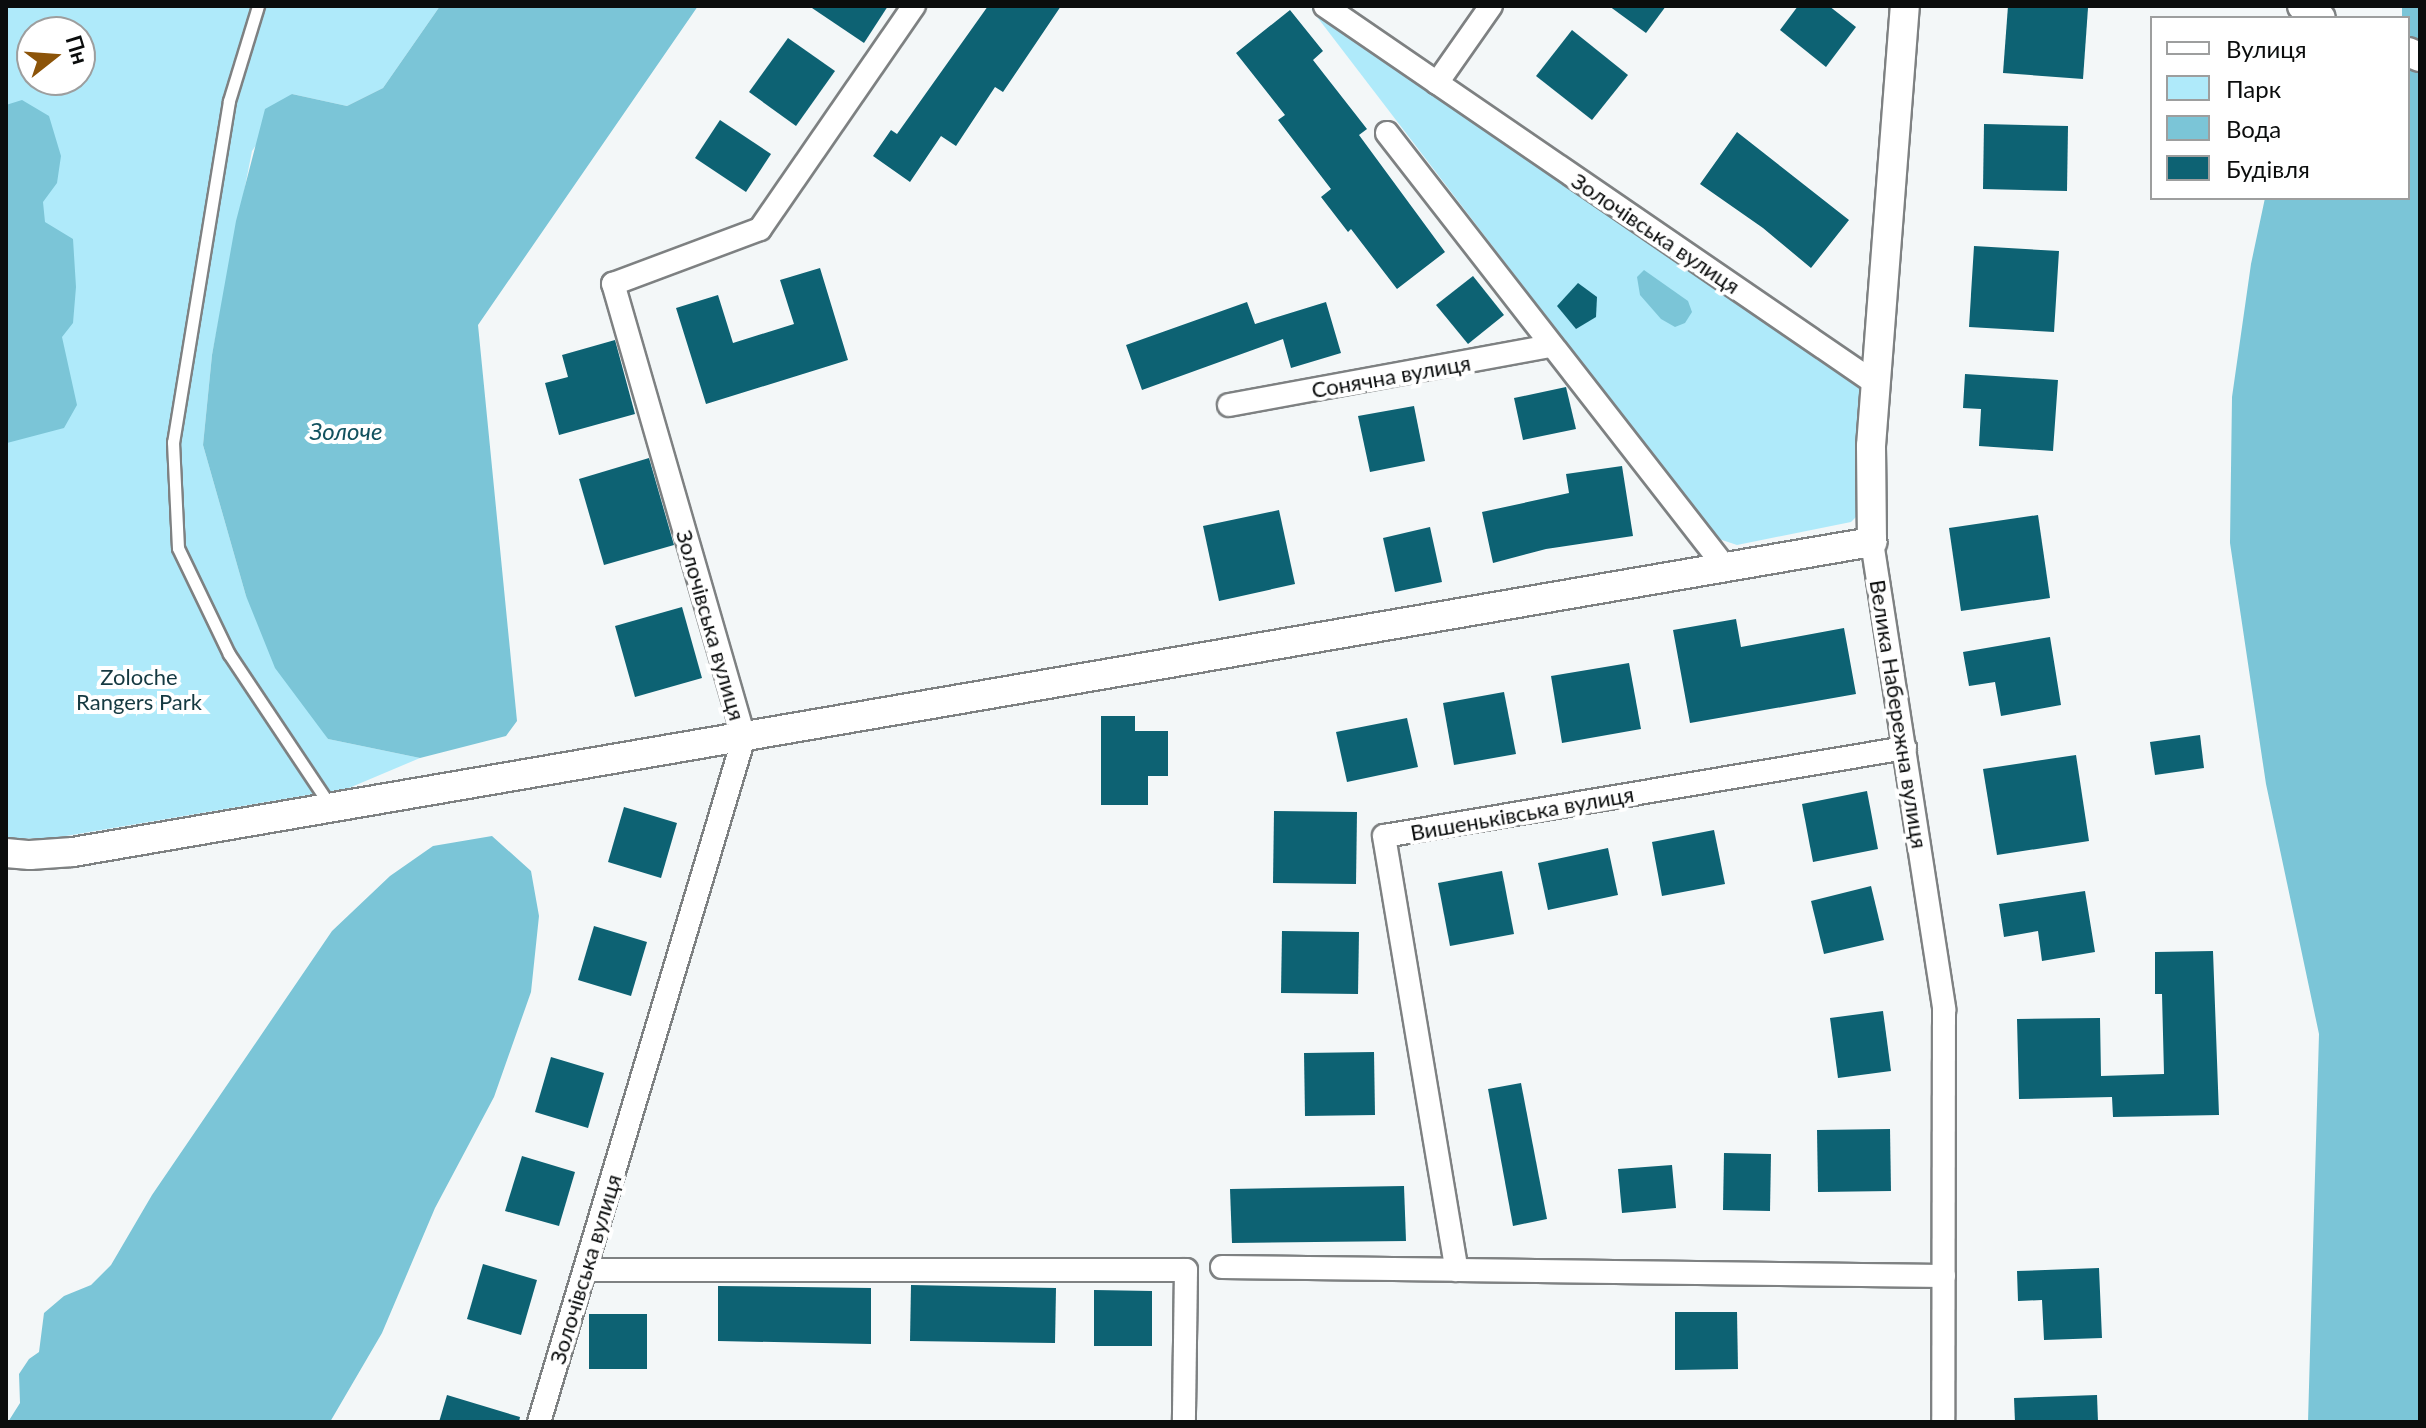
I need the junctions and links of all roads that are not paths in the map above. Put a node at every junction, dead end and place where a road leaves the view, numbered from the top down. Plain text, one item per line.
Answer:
1 (258, 6) edge
2 (914, 6) edge
3 (1325, 6) edge
4 (1491, 6) edge
5 (1905, 6) edge
6 (1437, 83) junction
7 (1387, 133) dead end
8 (1552, 346) junction
9 (1875, 383) junction
10 (1229, 405) dead end
11 (1872, 542) junction
12 (1725, 567) junction
13 (744, 737) junction
14 (1905, 748) junction
15 (332, 808) junction
16 (6, 853) edge
17 (1222, 1267) dead end
18 (585, 1270) junction
19 (1457, 1270) junction
20 (1944, 1276) junction
21 (539, 1422) edge
22 (1184, 1422) edge
23 (1943, 1422) edge

1 - 15 lane
2 - 13 street, Золочівська вулиця
3 - 6 street, Золочівська вулиця
4 - 6 street
5 - 9 street, Велика Набережна вулиця
6 - 9 street, Золочівська вулиця
7 - 8 street
8 - 10 street, Сонячна вулиця
8 - 12 street
9 - 11 street, Велика Набережна вулиця
11 - 12 street
11 - 14 street, Велика Набережна вулиця
12 - 13 street
13 - 15 street
13 - 18 street, Золочівська вулиця
14 - 19 street, Вишеньківська вулиця
14 - 20 street, Велика Набережна вулиця
15 - 16 street
17 - 19 street
18 - 21 street, Золочівська вулиця
18 - 22 street
19 - 20 street
20 - 23 street, Велика Набережна вулиця

